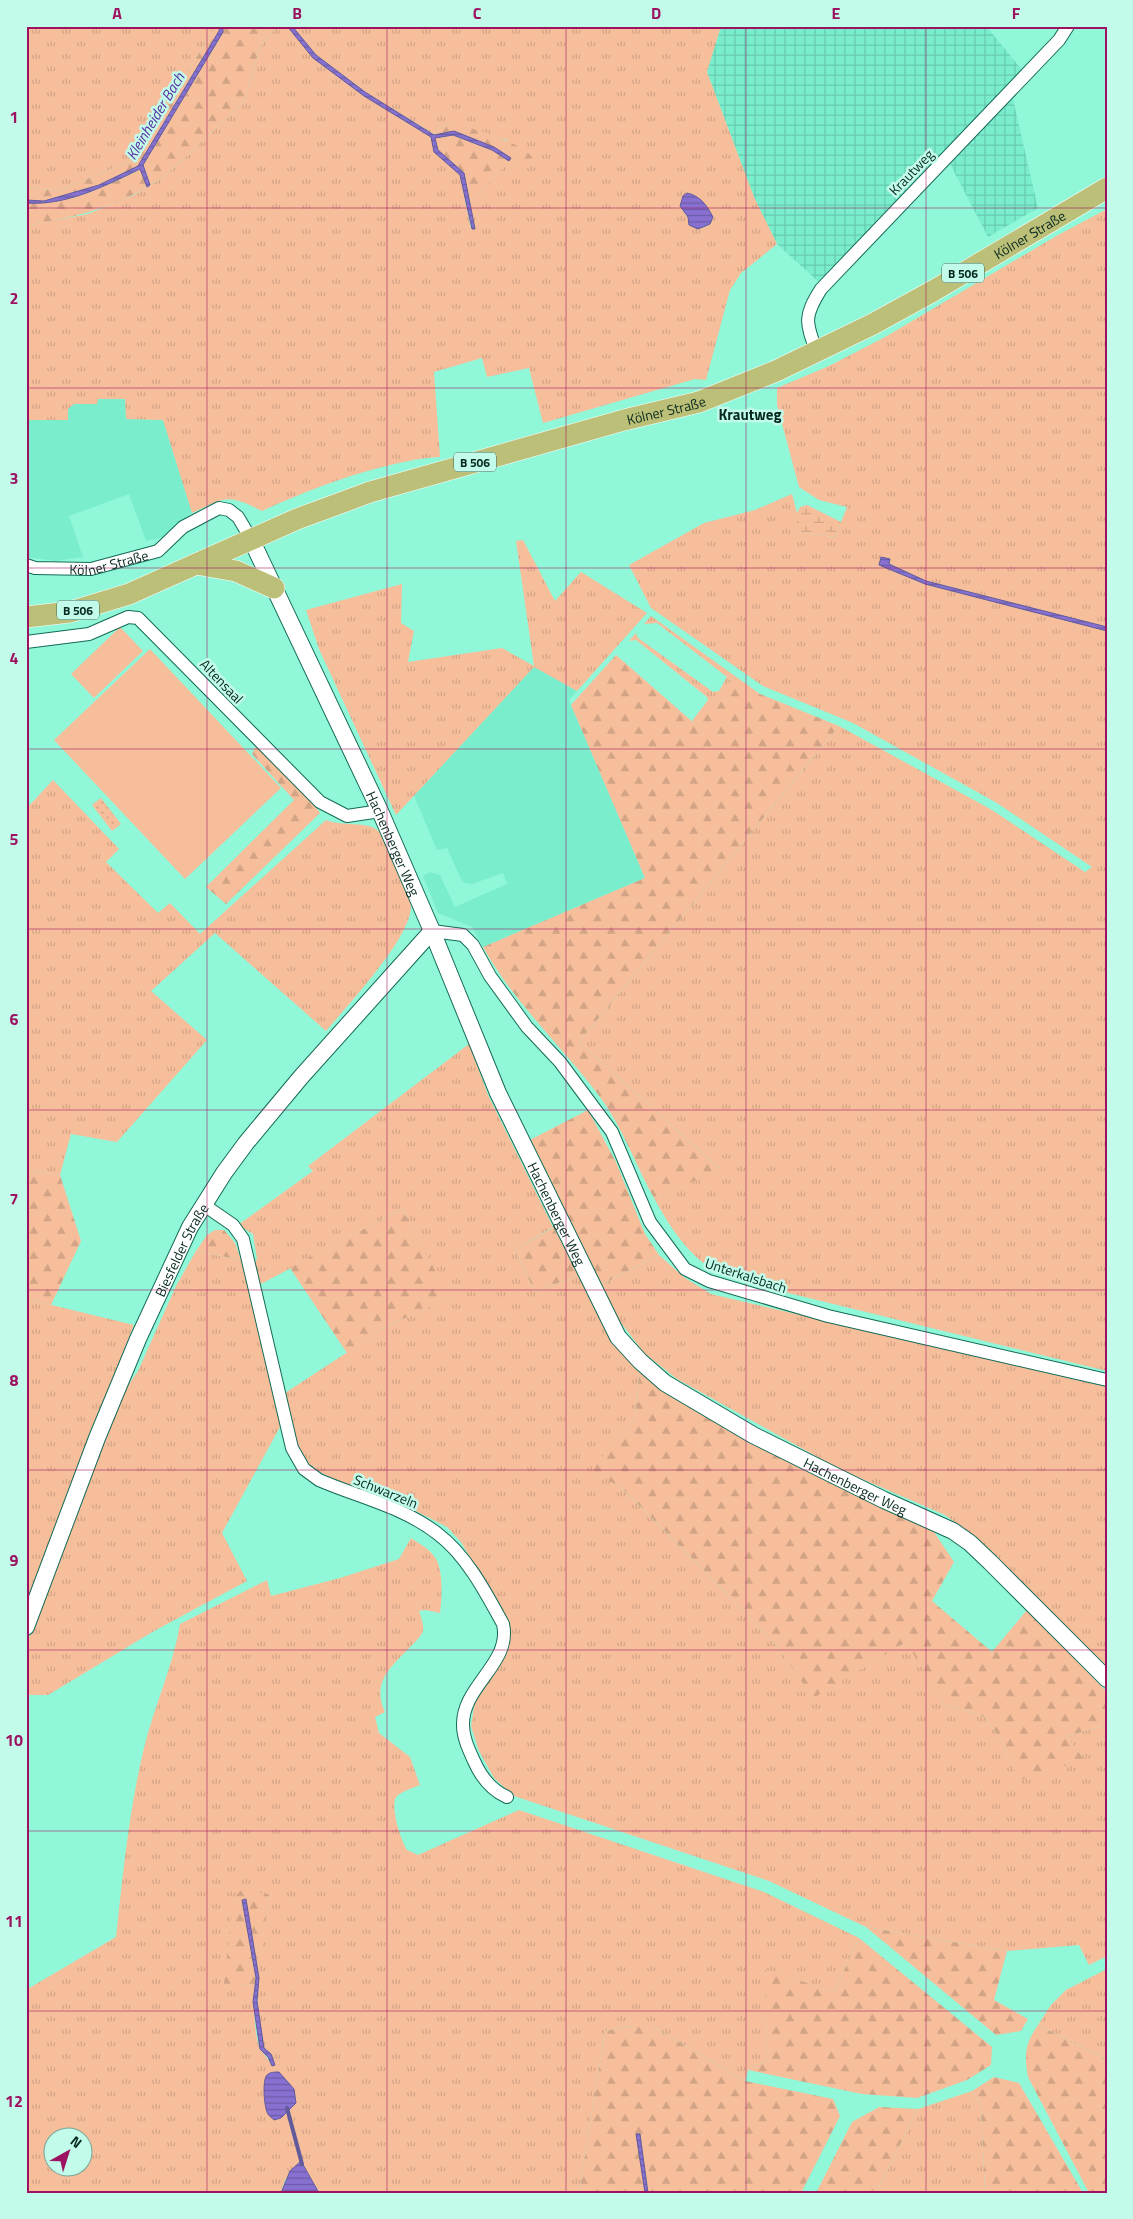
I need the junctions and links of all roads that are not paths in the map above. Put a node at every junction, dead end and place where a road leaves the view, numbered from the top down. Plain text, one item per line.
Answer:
1 (1068, 26) edge
2 (1107, 188) edge
3 (816, 352) junction
4 (251, 540) junction
5 (196, 564) junction
6 (26, 565) edge
7 (274, 588) junction
8 (26, 617) edge
9 (26, 642) edge
10 (380, 812) junction
11 (432, 930) junction
12 (204, 1204) junction
13 (1107, 1380) edge
14 (26, 1627) edge
15 (1107, 1679) edge
16 (507, 1798) dead end

1 - 3 street, Krautweg
2 - 3 main road, Kölner Straße / B 506
3 - 4 main road, Kölner Straße / B 506
4 - 5 main road, Kölner Straße / B 506
4 - 6 street, Kölner Straße
4 - 7 street, Hachenberger Weg
5 - 7 main road
5 - 8 main road, Kölner Straße / B 506
7 - 10 street, Hachenberger Weg
9 - 10 street, Altensaal
10 - 11 street, Hachenberger Weg
11 - 12 street, Biesfelder Straße
11 - 13 street, Unterkalsbach
11 - 15 street, Hachenberger Weg
12 - 14 street, Biesfelder Straße
12 - 16 street, Schwarzeln

